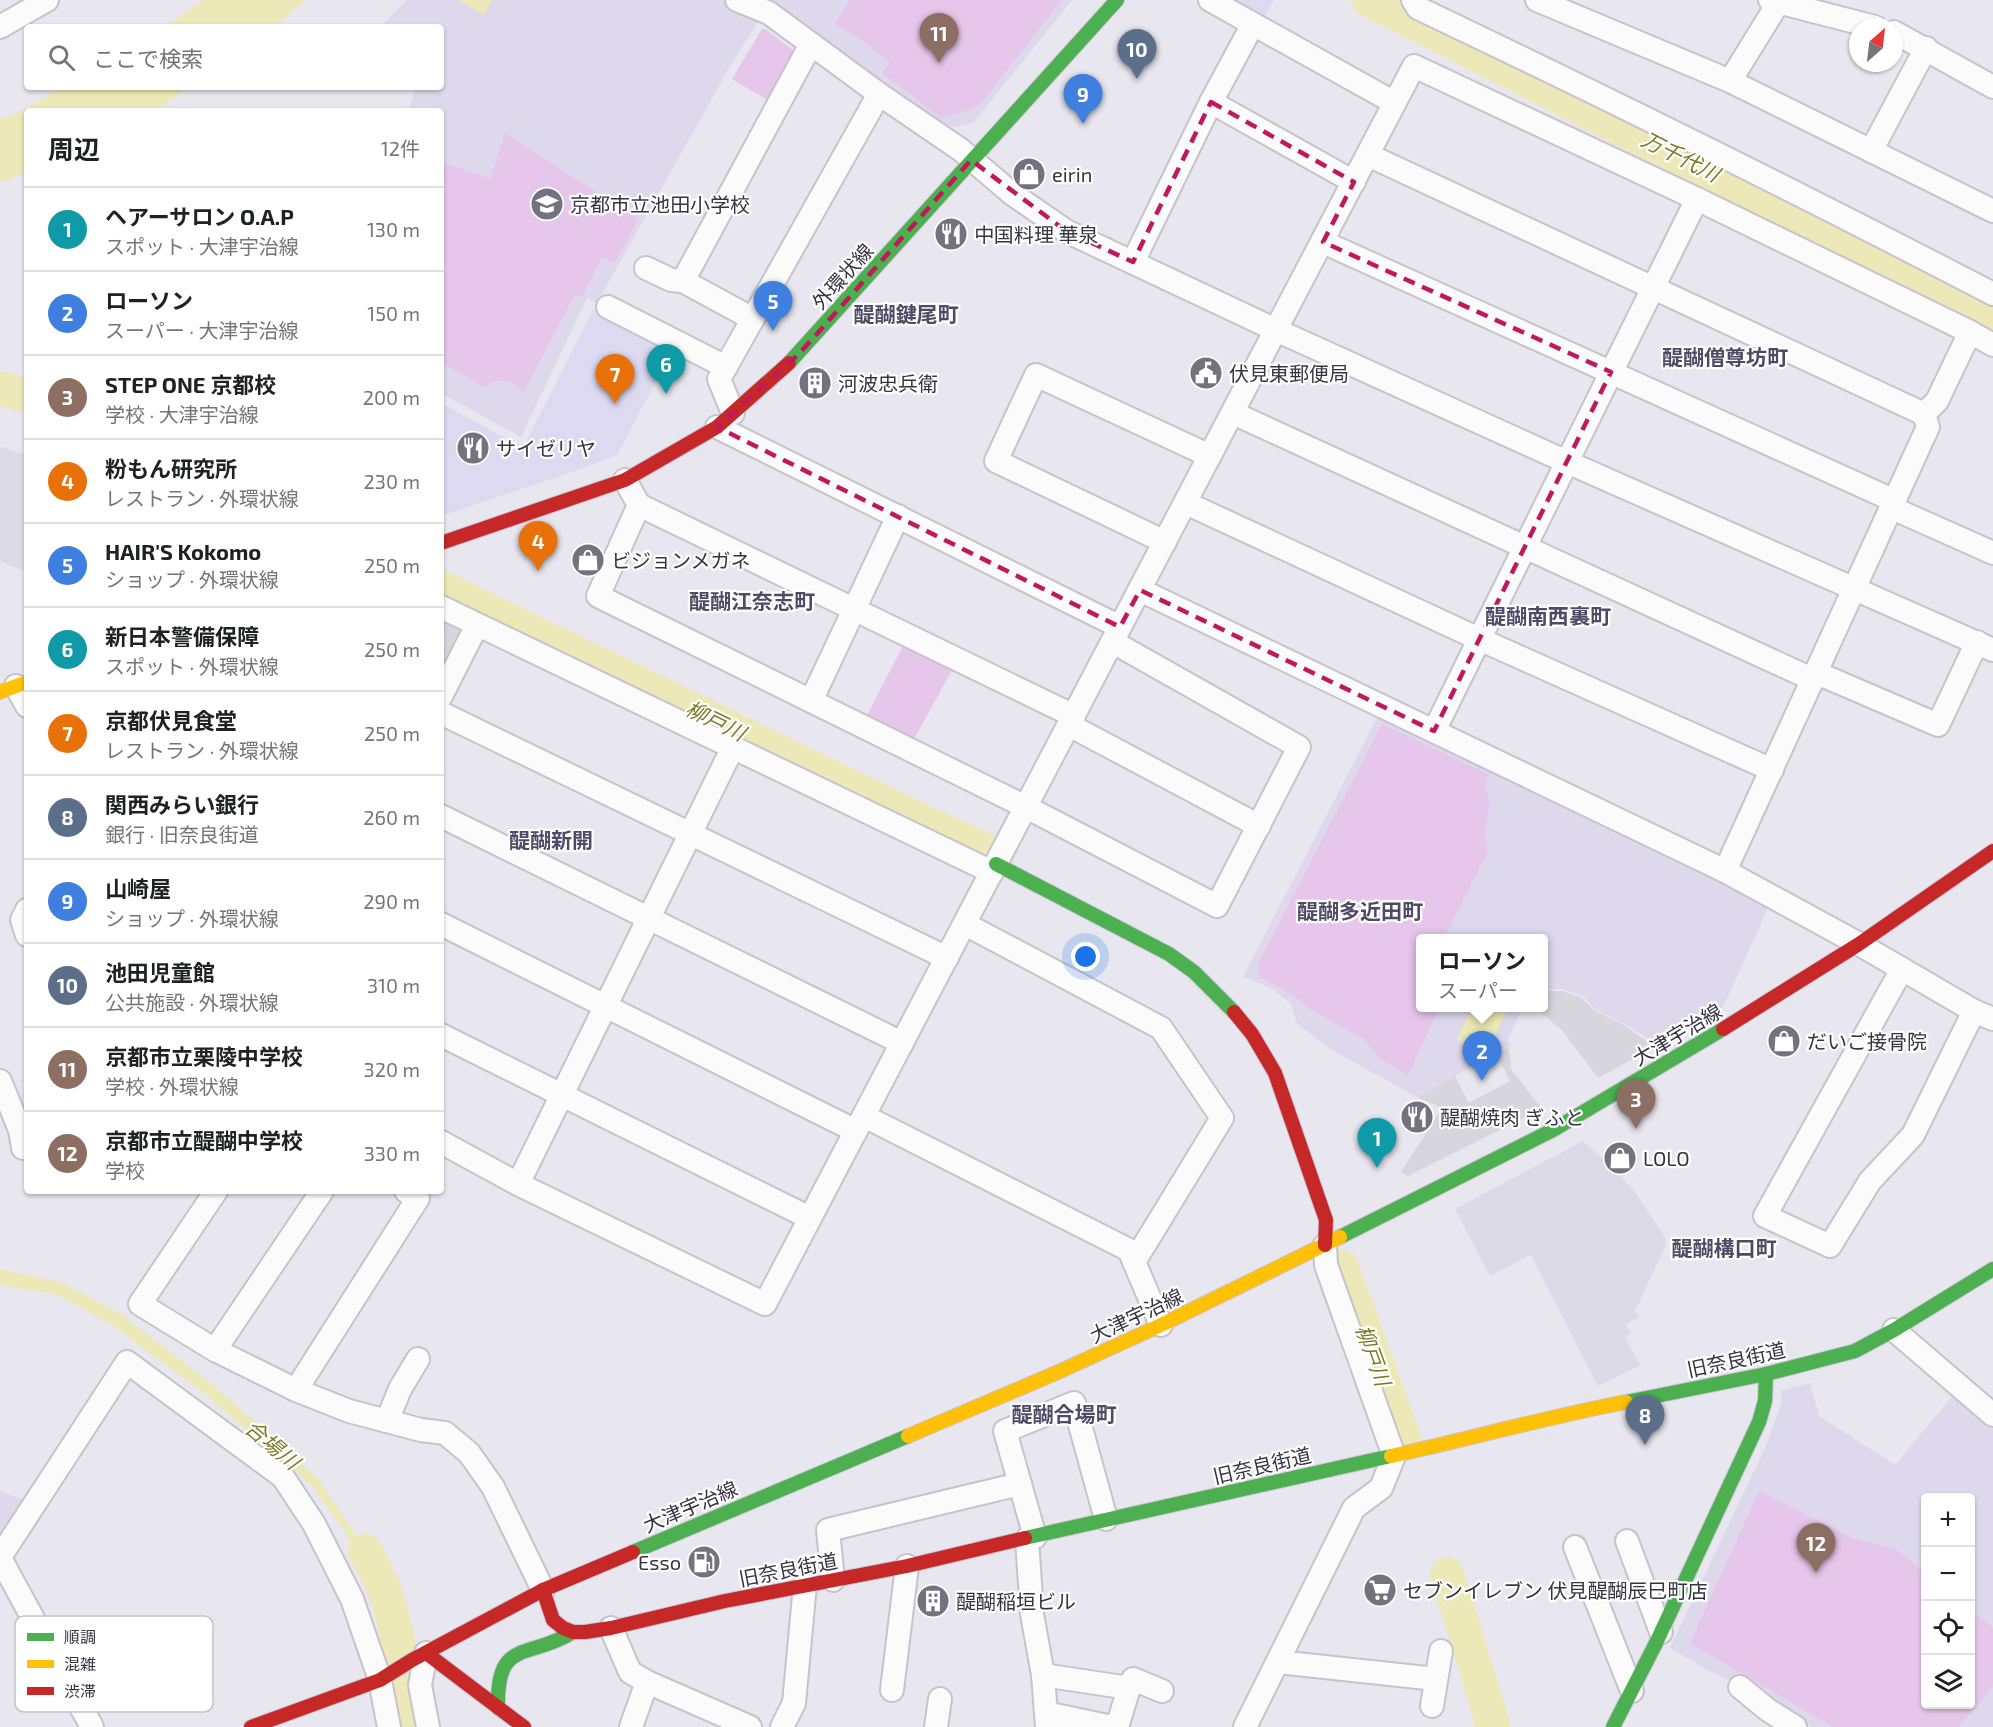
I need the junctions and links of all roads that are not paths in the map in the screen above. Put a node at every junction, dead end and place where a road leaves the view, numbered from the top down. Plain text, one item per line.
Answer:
1 (737, 0) edge
2 (1117, 0) edge
3 (1210, 0) edge
4 (1413, 0) edge
5 (1776, 1) edge
6 (40, 2) edge
7 (1546, 2) edge
8 (1849, 20) edge
9 (1252, 24) junction
10 (0, 27) edge
11 (1903, 36) edge
12 (811, 44) junction
13 (1926, 48) junction
14 (1730, 81) junction
15 (1993, 87) edge
16 (879, 94) junction
17 (1211, 102) junction
18 (1393, 102) junction
19 (1871, 151) junction
20 (1368, 155) junction
21 (971, 160) junction
22 (1354, 182) junction
23 (1697, 199) junction
24 (1993, 211) edge
25 (1323, 242) junction
26 (1133, 262) junction
27 (646, 268) dead end
28 (683, 281) junction
29 (1653, 288) junction
30 (1993, 294) edge
31 (608, 307) dead end
32 (753, 319) junction
33 (1276, 330) junction
34 (1970, 332) junction
35 (1993, 345) edge
36 (726, 367) junction
37 (1611, 372) junction
38 (1233, 413) junction
39 (1924, 414) junction
40 (725, 420) junction
41 (1210, 456) junction
42 (1567, 462) junction
43 (625, 480) junction
44 (1186, 503) junction
45 (639, 505) junction
46 (1893, 505) junction
47 (898, 516) junction
48 (444, 542) edge
49 (1165, 542) junction
50 (1524, 548) junction
51 (1993, 553) edge
52 (1856, 588) junction
53 (1140, 590) junction
54 (444, 608) edge
55 (854, 609) junction
56 (477, 625) junction
57 (1117, 635) junction
58 (1479, 639) junction
59 (1985, 646) edge
60 (1816, 676) junction
61 (444, 690) edge
62 (811, 701) junction
63 (444, 714) edge
64 (1072, 720) junction
65 (1434, 731) junction
66 (733, 747) junction
67 (1772, 770) junction
68 (1026, 807) junction
69 (444, 817) edge
70 (1258, 826) junction
71 (690, 833) junction
72 (1993, 851) edge
73 (994, 868) junction
74 (1725, 871) junction
75 (648, 918) junction
76 (965, 924) junction
77 (444, 925) edge
78 (1859, 944) junction
79 (947, 958) junction
80 (1902, 969) junction
81 (606, 1004) junction
82 (1983, 1015) edge
83 (444, 1036) edge
84 (902, 1043) junction
85 (0, 1081) edge
86 (562, 1094) junction
87 (860, 1123) junction
88 (444, 1144) edge
89 (23, 1148) dead end
90 (518, 1184) junction
91 (214, 1194) edge
92 (320, 1194) edge
93 (411, 1194) edge
94 (810, 1218) junction
95 (1325, 1245) junction
96 (1134, 1262) junction
97 (1993, 1269) edge
98 (1161, 1325) junction
99 (1894, 1330) junction
100 (215, 1350) junction
101 (418, 1359) dead end
102 (1766, 1374) junction
103 (296, 1390) junction
104 (1993, 1414) edge
105 (387, 1421) junction
106 (1394, 1456) junction
107 (1020, 1484) junction
108 (1106, 1519) junction
109 (1031, 1538) junction
110 (1627, 1541) dead end
111 (1575, 1547) dead end
112 (0, 1557) edge
113 (907, 1566) junction
114 (833, 1580) junction
115 (805, 1585) junction
116 (543, 1590) junction
117 (32, 1616) edge
118 (611, 1628) junction
119 (573, 1632) junction
120 (1661, 1632) junction
121 (1441, 1652) dead end
122 (419, 1657) junction
123 (1278, 1662) junction
124 (1043, 1675) junction
125 (385, 1677) junction
126 (1436, 1680) junction
127 (647, 1682) junction
128 (1740, 1687) dead end
129 (1129, 1688) junction
130 (892, 1690) dead end
131 (1162, 1690) dead end
132 (1632, 1691) junction
133 (940, 1699) dead end
134 (1432, 1706) dead end
135 (498, 1708) junction
136 (84, 1712) edge
137 (1763, 1719) edge
138 (1046, 1720) edge
139 (92, 1727) edge
140 (251, 1727) edge
141 (389, 1727) edge
142 (428, 1727) edge
143 (524, 1727) edge
144 (631, 1727) edge
145 (750, 1727) edge
146 (782, 1727) edge
147 (936, 1727) edge
148 (1112, 1727) edge
149 (1117, 1727) edge
150 (1245, 1727) edge
151 (1612, 1727) edge
152 (1795, 1727) edge

1 - 12 street
2 - 21 street, 外環状線
3 - 9 street
4 - 30 street
5 - 8 street
5 - 14 street
6 - 10 street
7 - 14 street
9 - 17 street
9 - 18 street
11 - 13 street
12 - 16 street
12 - 28 street
13 - 15 street
13 - 19 street
14 - 19 street
16 - 21 street
16 - 32 street
17 - 22 street
17 - 26 street
18 - 20 street
18 - 23 street
19 - 24 street
20 - 22 street
20 - 29 street
21 - 26 street
21 - 40 street, 外環状線
22 - 25 street
23 - 29 street
23 - 34 street
25 - 33 street
25 - 37 street
26 - 33 street
27 - 28 street
28 - 32 street
29 - 37 street
29 - 39 street
31 - 36 street
32 - 36 street
33 - 38 street
33 - 42 street
34 - 35 street
34 - 39 street
36 - 40 street
37 - 42 street
37 - 46 street
38 - 41 street
38 - 50 street
39 - 46 street
40 - 43 street, 外環状線
40 - 47 street
41 - 44 street
41 - 49 street
42 - 50 street
42 - 52 street
43 - 45 street
43 - 48 street, 外環状線
44 - 49 street
44 - 58 street
45 - 55 street
45 - 62 street
46 - 51 street
46 - 52 street
47 - 55 street
47 - 57 street
49 - 53 street
50 - 58 street
50 - 60 street
52 - 59 street
52 - 60 street
53 - 57 street
53 - 65 street
54 - 56 street
55 - 62 street
55 - 64 street
56 - 61 street
56 - 66 street
57 - 64 street
57 - 70 street
58 - 65 street
58 - 67 street
59 - 60 street
60 - 67 street
62 - 68 street
63 - 71 street
64 - 68 street
64 - 70 street
65 - 74 street
66 - 71 street
66 - 73 street
67 - 74 street
68 - 70 street
68 - 73 street
69 - 75 street
71 - 75 street
71 - 79 street
72 - 78 street, 大津宇治線
73 - 76 street
73 - 95 street
74 - 78 street
75 - 81 street
75 - 84 street
76 - 79 street
76 - 96 street
77 - 81 street
78 - 80 street
78 - 95 street, 大津宇治線
79 - 84 street
80 - 82 street
80 - 82 street
81 - 86 street
81 - 87 street
83 - 86 street
84 - 87 street
85 - 89 street
86 - 90 street
86 - 94 street
87 - 94 street
87 - 96 street
88 - 90 street
90 - 94 street
91 - 100 street
92 - 100 street
93 - 103 street
95 - 98 street, 大津宇治線
95 - 106 street
96 - 98 street
97 - 99 street, 旧奈良街道
98 - 116 street, 大津宇治線
99 - 102 street, 旧奈良街道
99 - 104 street
100 - 103 street
101 - 105 street
102 - 106 street, 旧奈良街道
102 - 120 street
103 - 105 street
105 - 116 street
106 - 108 street, 旧奈良街道
106 - 123 street
107 - 108 street
107 - 109 street
107 - 114 street
108 - 109 street, 旧奈良街道
109 - 113 street, 旧奈良街道
109 - 124 street
110 - 120 street
111 - 132 street
112 - 117 street
112 - 125 street
113 - 114 street, 旧奈良街道
113 - 130 street
114 - 115 street, 旧奈良街道
115 - 118 street, 旧奈良街道
115 - 146 street
116 - 119 street
116 - 122 street, 大津宇治線
118 - 119 street, 旧奈良街道
118 - 127 street
119 - 135 street
120 - 132 street
121 - 126 street
122 - 125 street, 大津宇治線
122 - 135 street
122 - 142 street
123 - 126 street
123 - 150 street
124 - 129 street
124 - 138 street
125 - 140 street, 大津宇治線
125 - 141 street
126 - 134 street
127 - 144 street
127 - 145 street
128 - 137 street
129 - 131 street
129 - 149 street
132 - 151 street
133 - 147 street
135 - 143 street
136 - 139 street
137 - 152 street
138 - 148 street

